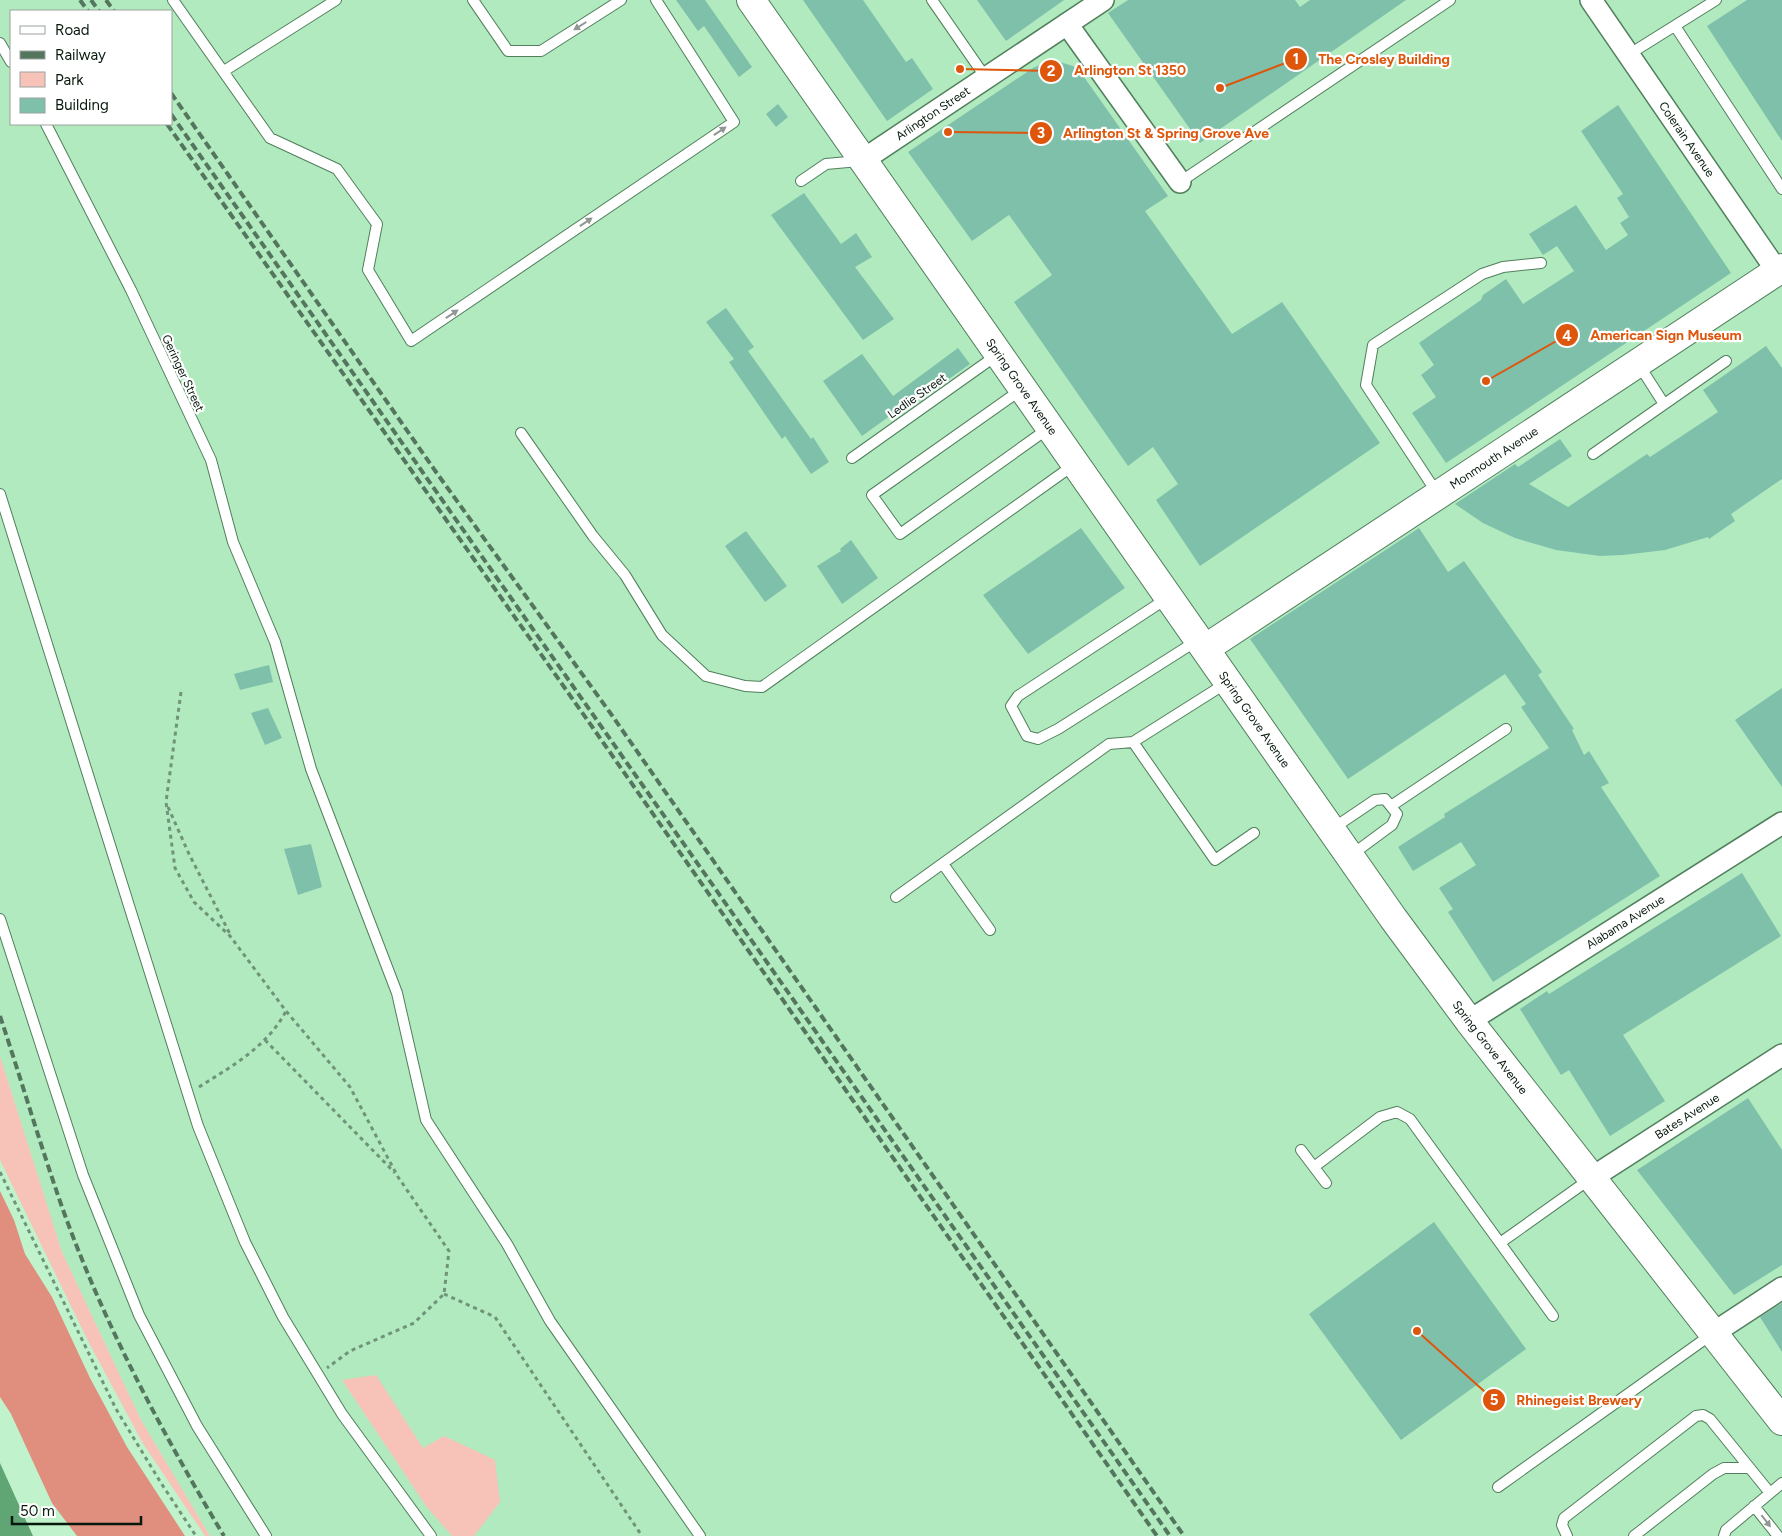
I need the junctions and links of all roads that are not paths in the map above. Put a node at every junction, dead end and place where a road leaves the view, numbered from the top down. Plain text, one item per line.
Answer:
1 (173, 0) edge
2 (473, 0) edge
3 (621, 0) edge
4 (656, 0) edge
5 (750, 0) edge
6 (932, 0) edge
7 (1450, 0) edge
8 (1591, 0) edge
9 (1716, 0) edge
10 (333, 1) edge
11 (1099, 1) edge
12 (1067, 24) junction
13 (1675, 26) junction
14 (0, 43) edge
15 (1628, 55) junction
16 (10, 60) edge
17 (224, 71) junction
18 (986, 78) junction
19 (47, 125) edge
20 (863, 160) junction
21 (801, 181) dead end
22 (1180, 182) joint
23 (1782, 189) edge
24 (1541, 263) dead end
25 (1780, 272) edge
26 (997, 355) junction
27 (1726, 361) dead end
28 (1637, 362) junction
29 (1022, 389) junction
30 (1664, 404) junction
31 (1050, 428) junction
32 (521, 433) dead end
33 (1592, 454) dead end
34 (852, 458) dead end
35 (1075, 464) junction
36 (1437, 493) junction
37 (0, 494) edge
38 (1170, 597) junction
39 (1202, 643) junction
40 (1229, 681) junction
41 (1506, 729) dead end
42 (1133, 742) junction
43 (1391, 806) junction
44 (1782, 823) edge
45 (1331, 829) junction
46 (1254, 833) dead end
47 (1350, 856) junction
48 (943, 864) junction
49 (896, 898) dead end
50 (0, 920) edge
51 (990, 930) dead end
52 (1469, 1020) junction
53 (1782, 1055) edge
54 (1301, 1150) dead end
55 (1314, 1167) junction
56 (1593, 1177) junction
57 (1326, 1183) dead end
58 (1500, 1243) junction
59 (1782, 1288) edge
60 (1554, 1316) dead end
61 (1712, 1334) junction
62 (1782, 1421) edge
63 (1748, 1468) junction
64 (1782, 1482) edge
65 (1498, 1487) dead end
66 (1770, 1493) junction
67 (1754, 1506) junction
68 (266, 1536) edge
69 (431, 1536) edge
70 (700, 1536) edge
71 (1567, 1536) edge
72 (1634, 1536) edge
73 (1724, 1536) edge
74 (1778, 1536) edge

1 - 17 lane
3 -> 2 lane
17 -> 4 lane
5 - 20 main road, Spring Grove Avenue
6 - 18 lane
7 - 22 lane
8 - 15 street, Colerain Avenue
9 - 13 lane
10 - 17 lane
11 - 12 street, Arlington Street
12 - 18 street, Arlington Street
12 - 22 street
13 - 15 lane
13 - 23 lane
14 - 16 lane
15 - 25 street, Colerain Avenue
18 - 20 street, Arlington Street
19 - 70 lane, Geringer Street
20 - 21 lane
20 - 26 main road, Spring Grove Avenue
24 - 36 lane
25 - 28 main road, Monmouth Avenue
26 - 29 main road, Spring Grove Avenue
26 - 34 lane, Ledlie Street
27 - 30 lane
28 - 30 lane
28 - 36 main road, Monmouth Avenue
29 - 31 main road, Spring Grove Avenue
29 - 31 lane
30 - 33 lane
31 - 35 main road, Spring Grove Avenue
32 - 35 lane
35 - 38 main road, Spring Grove Avenue
36 - 39 main road, Monmouth Avenue
37 - 69 lane
38 - 39 main road, Spring Grove Avenue
38 - 39 lane
39 - 40 main road, Spring Grove Avenue
40 - 42 lane
40 - 45 main road, Spring Grove Avenue
41 - 43 lane
42 - 46 lane
42 - 48 lane
43 - 45 lane
43 - 47 lane
44 - 52 street, Alabama Avenue
45 - 47 main road, Spring Grove Avenue
47 - 52 main road, Spring Grove Avenue
48 - 49 lane
48 - 51 lane
50 - 68 lane
52 - 56 main road, Spring Grove Avenue
53 - 56 street, Bates Avenue
54 - 55 lane
55 - 57 lane
55 - 58 lane
56 - 58 lane
56 - 61 main road, Spring Grove Avenue
58 - 60 lane
59 - 61 street
61 - 62 main road, Spring Grove Avenue
61 - 65 lane
63 - 66 lane
63 - 71 lane
63 - 72 lane
64 - 66 lane
66 - 67 lane
67 - 73 lane
67 -> 74 lane

